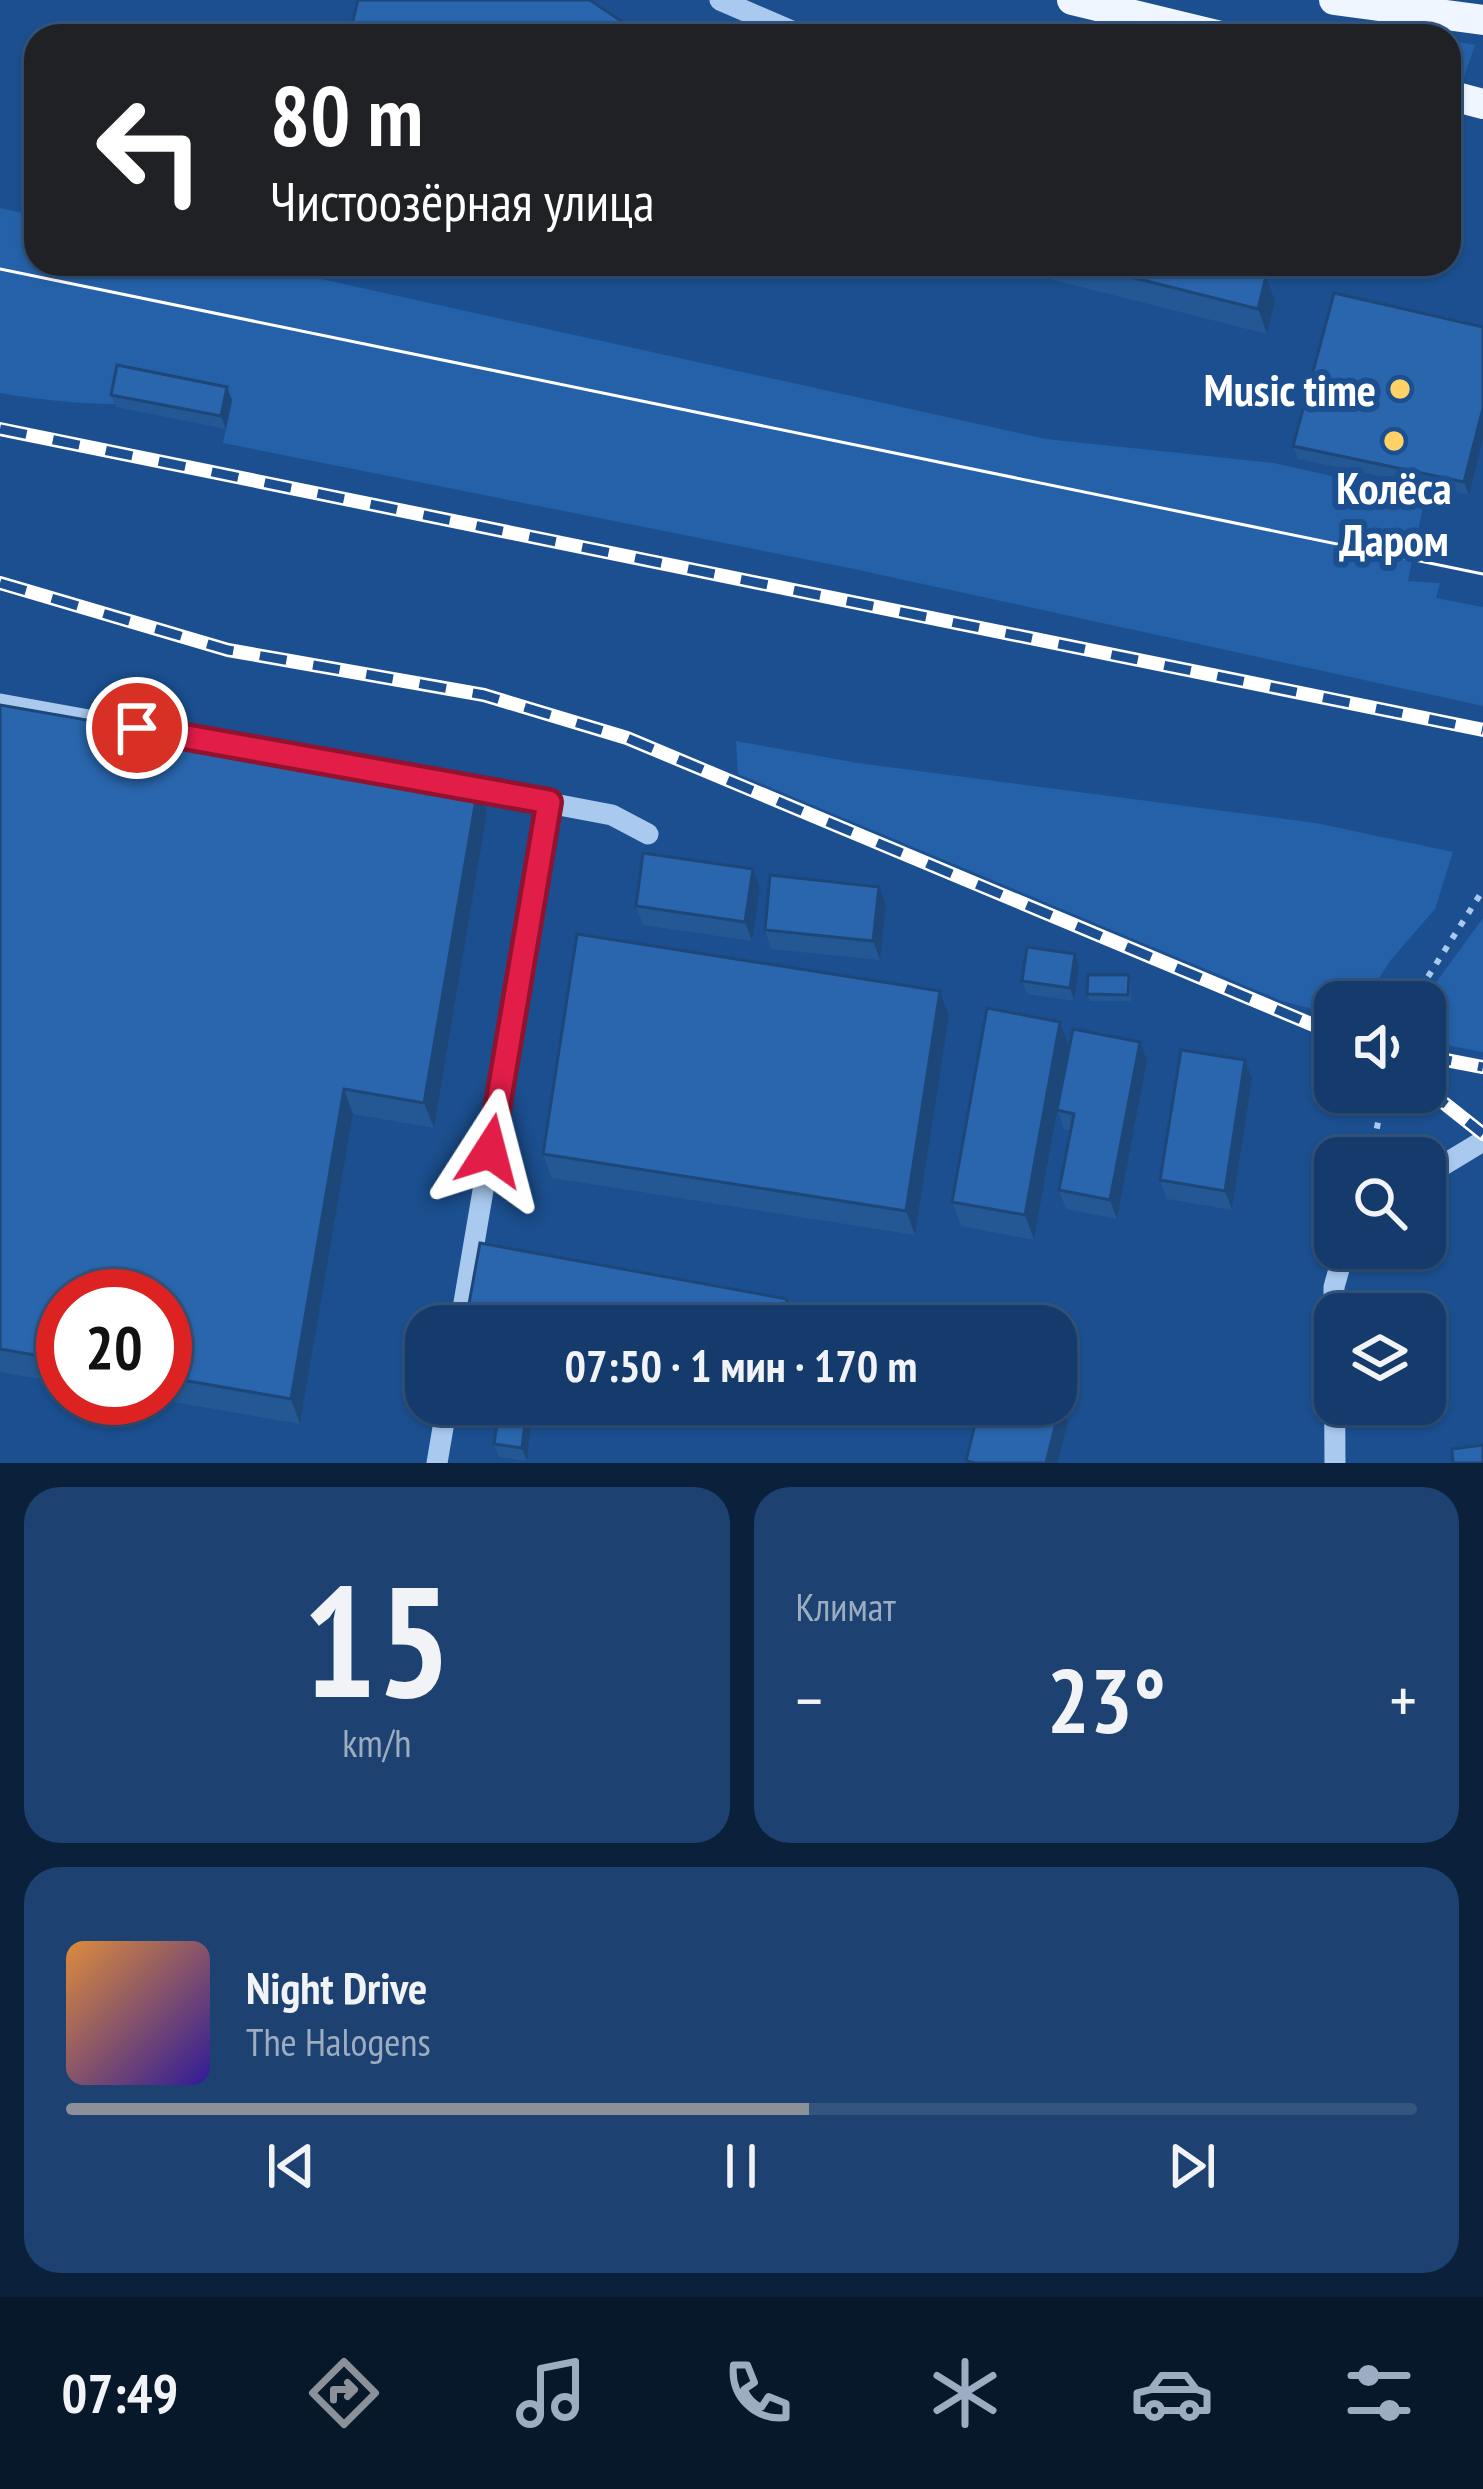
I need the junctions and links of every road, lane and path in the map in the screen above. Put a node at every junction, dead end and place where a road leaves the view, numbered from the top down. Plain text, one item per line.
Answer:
1 (720, 0) edge
2 (1072, 0) edge
3 (1343, 1) edge
4 (1483, 20) edge
5 (775, 24) edge
6 (1171, 24) edge
7 (0, 704) edge
8 (320, 761) edge
9 (434, 782) edge
10 (549, 802) junction
11 (648, 835) dead end
12 (1483, 890) edge
13 (1425, 981) edge
14 (1483, 1141) edge
15 (1446, 1163) edge
16 (1339, 1269) edge
17 (464, 1305) edge
18 (443, 1425) edge
19 (437, 1463) edge
20 (1335, 1463) edge

1 - 5 street
2 - 6 main road
3 - 4 main road
7 - 8 street
9 - 10 street
10 - 11 street
10 - 17 street
12 - 13 path
14 - 15 street
16 - 20 street
18 - 19 street

